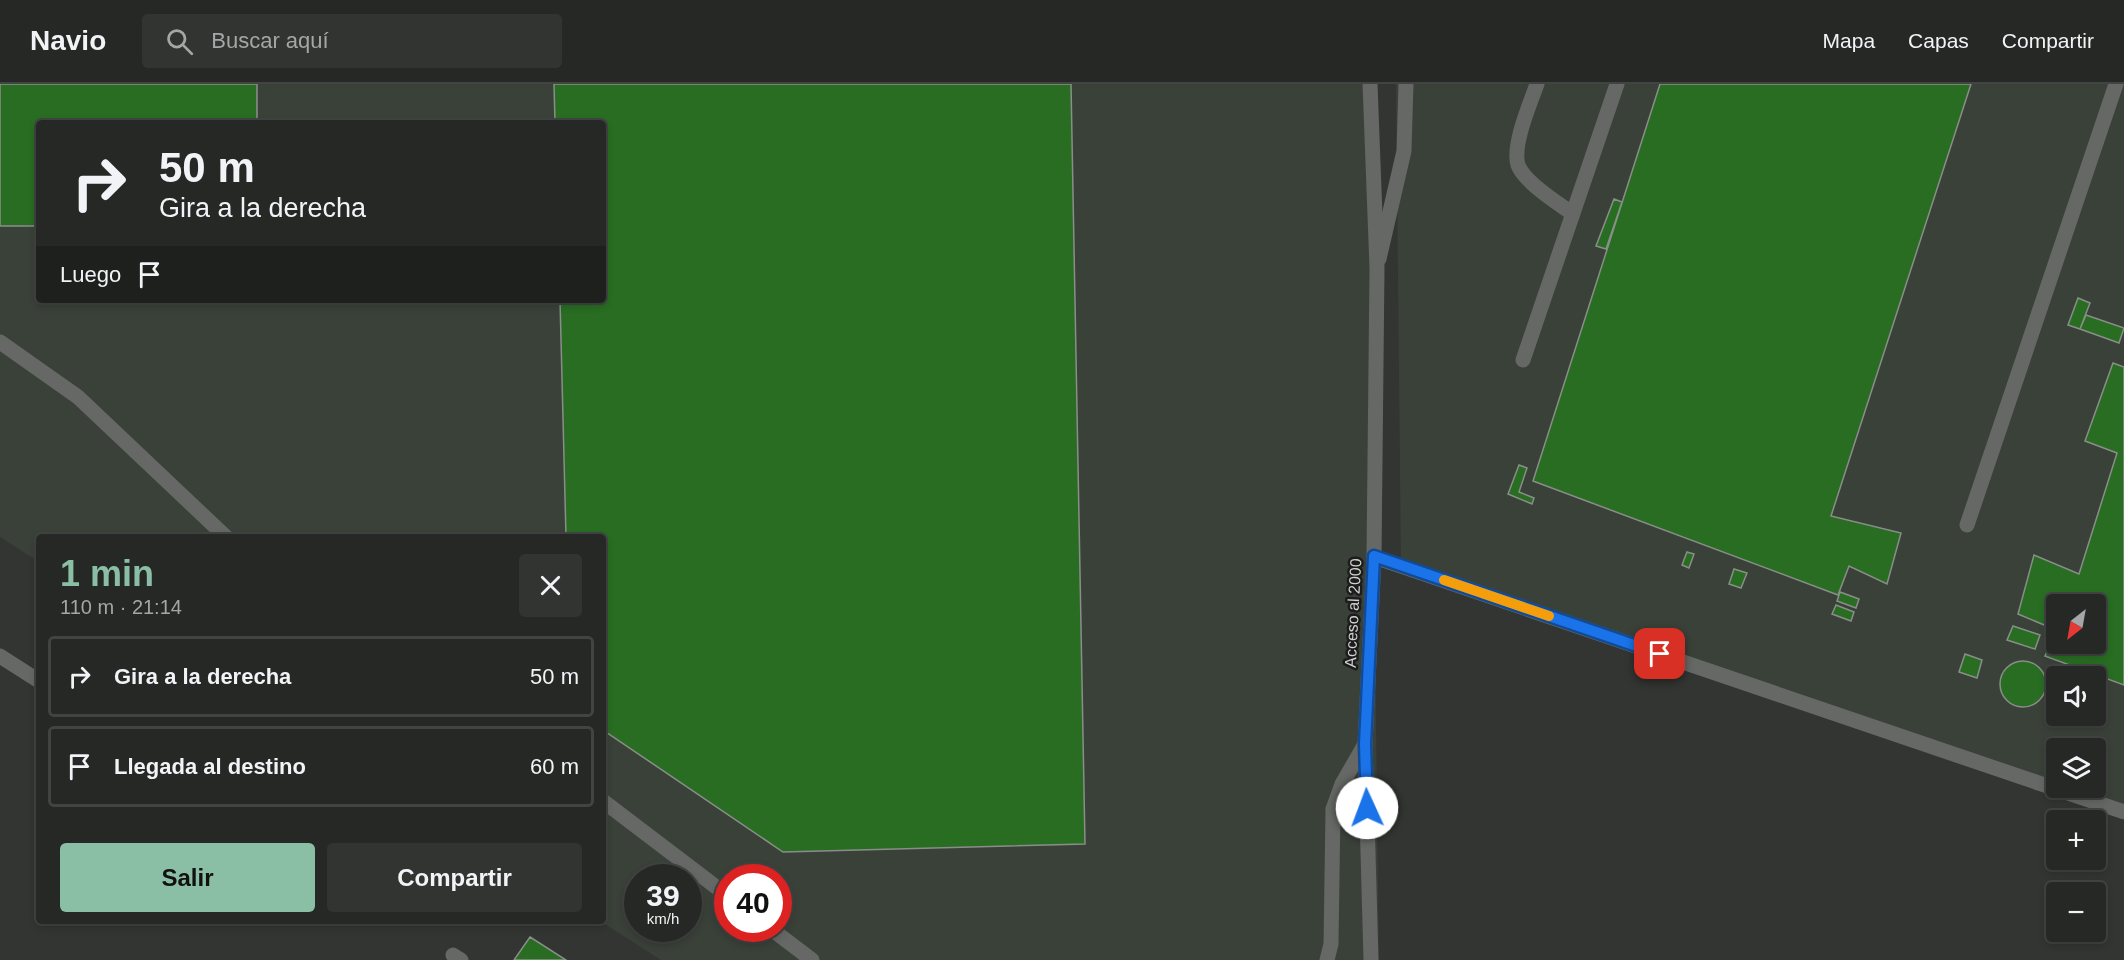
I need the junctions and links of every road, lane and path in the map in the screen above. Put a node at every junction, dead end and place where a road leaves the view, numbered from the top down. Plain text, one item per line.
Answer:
1 (1370, 84) edge
2 (1406, 84) edge
3 (1537, 84) edge
4 (1617, 84) edge
5 (2116, 84) edge
6 (1573, 214) junction
7 (1377, 268) junction
8 (0, 342) edge
9 (1523, 360) dead end
10 (1967, 525) dead end
11 (223, 534) edge
12 (1374, 556) junction
13 (0, 656) edge
14 (36, 679) edge
15 (1365, 744) junction
16 (606, 803) edge
17 (2124, 812) edge
18 (714, 885) edge
19 (788, 942) edge
20 (812, 960) edge
21 (1327, 960) edge
22 (1371, 960) edge

1 - 7 street, Acceso al 2000
2 - 7 street, Acceso al 2000
3 - 6 street
4 - 6 street
5 - 10 street
6 - 9 street
7 - 12 street, Acceso al 2000
8 - 11 street
12 - 15 street, Acceso al 2000
12 - 17 street
13 - 14 street
15 - 21 street
15 - 22 street, Acceso al 2000
16 - 18 street
19 - 20 street

